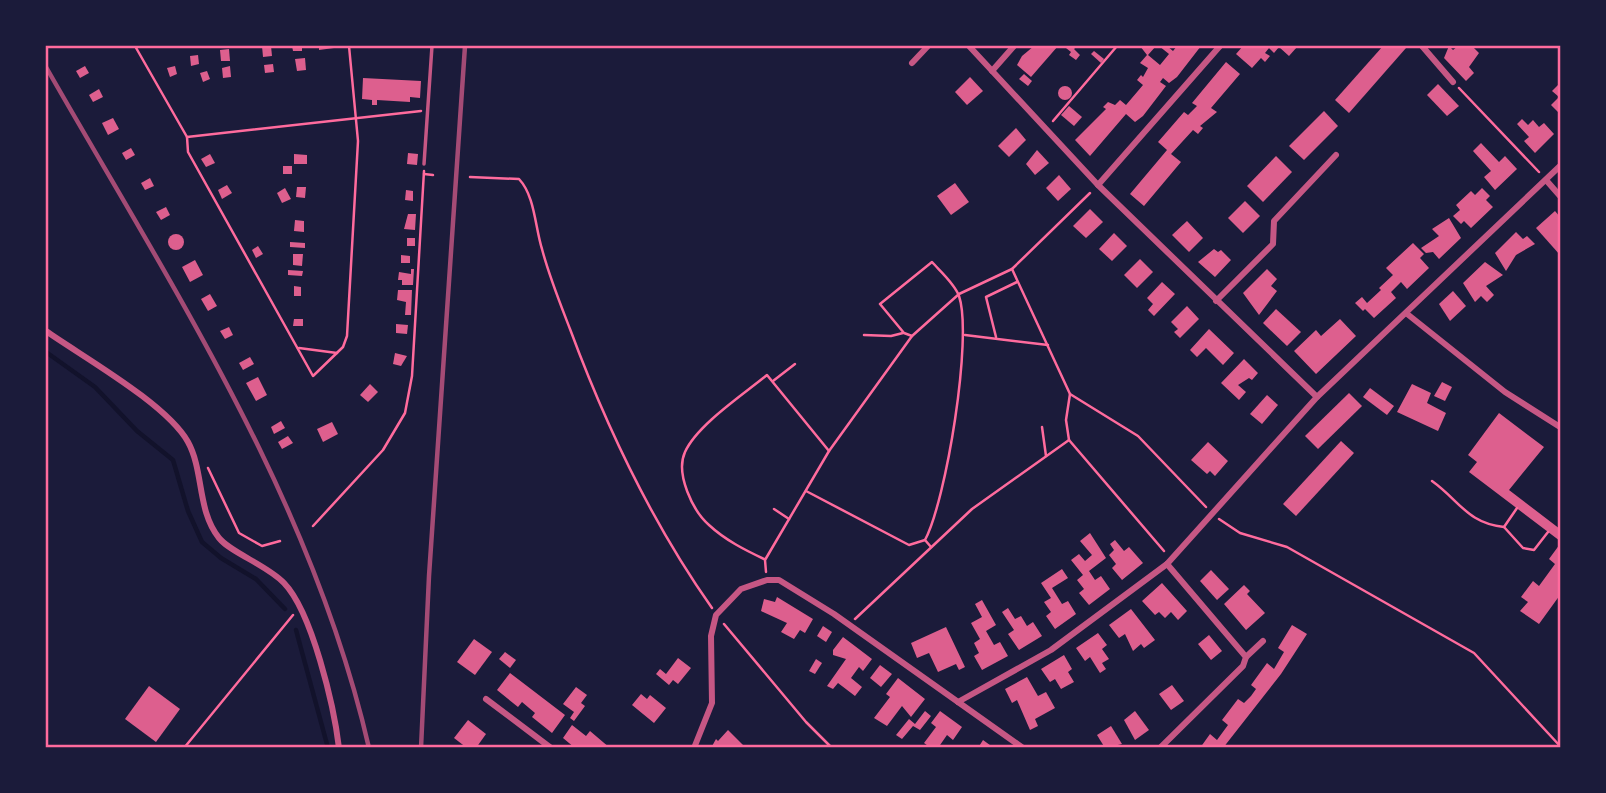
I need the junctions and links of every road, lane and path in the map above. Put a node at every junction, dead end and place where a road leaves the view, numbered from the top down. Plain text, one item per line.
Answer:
1 (135, 46) edge
2 (349, 46) edge
3 (432, 46) edge
4 (928, 46) edge
5 (969, 46) edge
6 (1014, 46) edge
7 (1117, 46) edge
8 (1220, 46) edge
9 (1422, 46) edge
10 (912, 63) dead end
11 (992, 71) junction
12 (1453, 82) joint
13 (427, 111) junction
14 (358, 116) junction
15 (1046, 129) junction
16 (187, 137) junction
17 (1336, 155) dead end
18 (424, 164) dead end
19 (1560, 166) edge
20 (433, 175) dead end
21 (470, 177) dead end
22 (1546, 180) junction
23 (1098, 185) junction
24 (1560, 196) edge
25 (1012, 269) junction
26 (1017, 282) junction
27 (959, 294) junction
28 (1216, 301) junction
29 (1406, 313) junction
30 (46, 331) edge
31 (904, 333) junction
32 (864, 335) dead end
33 (964, 335) junction
34 (912, 336) junction
35 (996, 337) junction
36 (1048, 345) junction
37 (298, 348) junction
38 (337, 353) junction
39 (795, 364) dead end
40 (773, 381) junction
41 (1070, 394) junction
42 (1317, 397) junction
43 (1042, 427) dead end
44 (1560, 427) edge
45 (1069, 440) junction
46 (829, 451) junction
47 (1046, 456) junction
48 (204, 460) dead end
49 (1432, 481) dead end
50 (805, 491) junction
51 (1517, 508) dead end
52 (774, 509) dead end
53 (1212, 514) junction
54 (789, 519) junction
55 (313, 526) dead end
56 (1504, 527) junction
57 (1548, 532) dead end
58 (925, 540) junction
59 (280, 541) dead end
60 (931, 547) junction
61 (765, 560) junction
62 (1169, 561) junction
63 (767, 580) junction
64 (301, 605) junction
65 (716, 615) junction
66 (850, 624) junction
67 (1263, 641) dead end
68 (1246, 657) junction
69 (486, 699) dead end
70 (958, 702) junction
71 (1560, 746) edge
72 (184, 747) edge
73 (339, 747) edge
74 (551, 747) edge
75 (694, 747) edge
76 (832, 747) edge
77 (1023, 747) edge
78 (1160, 747) edge

1 - 16 path
2 - 14 path
3 - 13 lane
4 - 10 street
5 - 11 street
6 - 11 street
7 - 15 path
8 - 23 street
9 - 12 street
11 - 15 street
12 - 22 path
13 - 14 path
13 - 18 lane
14 - 16 path
14 - 38 path
15 - 23 street
16 - 37 path
17 - 28 street
19 - 22 street
20 - 55 path
21 - 65 path
22 - 24 street
22 - 29 street
23 - 25 path
23 - 28 street
25 - 26 path
25 - 27 path
26 - 35 path
26 - 36 path
27 - 31 path
27 - 33 path
27 - 34 path
28 - 42 street
29 - 42 street
29 - 44 street
30 - 64 street
31 - 32 path
31 - 34 path
33 - 35 path
33 - 58 path
34 - 46 path
35 - 36 path
36 - 41 path
37 - 38 path
37 - 38 path
39 - 40 path
40 - 46 path
40 - 61 path
41 - 45 path
41 - 53 path
42 - 53 street
43 - 47 path
45 - 47 path
45 - 62 path
46 - 50 path
47 - 60 path
48 - 59 path
49 - 56 path
50 - 54 path
50 - 58 path
51 - 56 path
52 - 54 path
53 - 62 street
53 - 71 path
54 - 61 path
56 - 57 path
58 - 60 path
60 - 66 path
61 - 63 path
62 - 68 street
62 - 70 street
63 - 65 street
63 - 66 street
64 - 72 path
64 - 73 street
65 - 75 street
65 - 76 path
66 - 70 street
67 - 68 street
68 - 78 street
69 - 74 street
70 - 77 street

